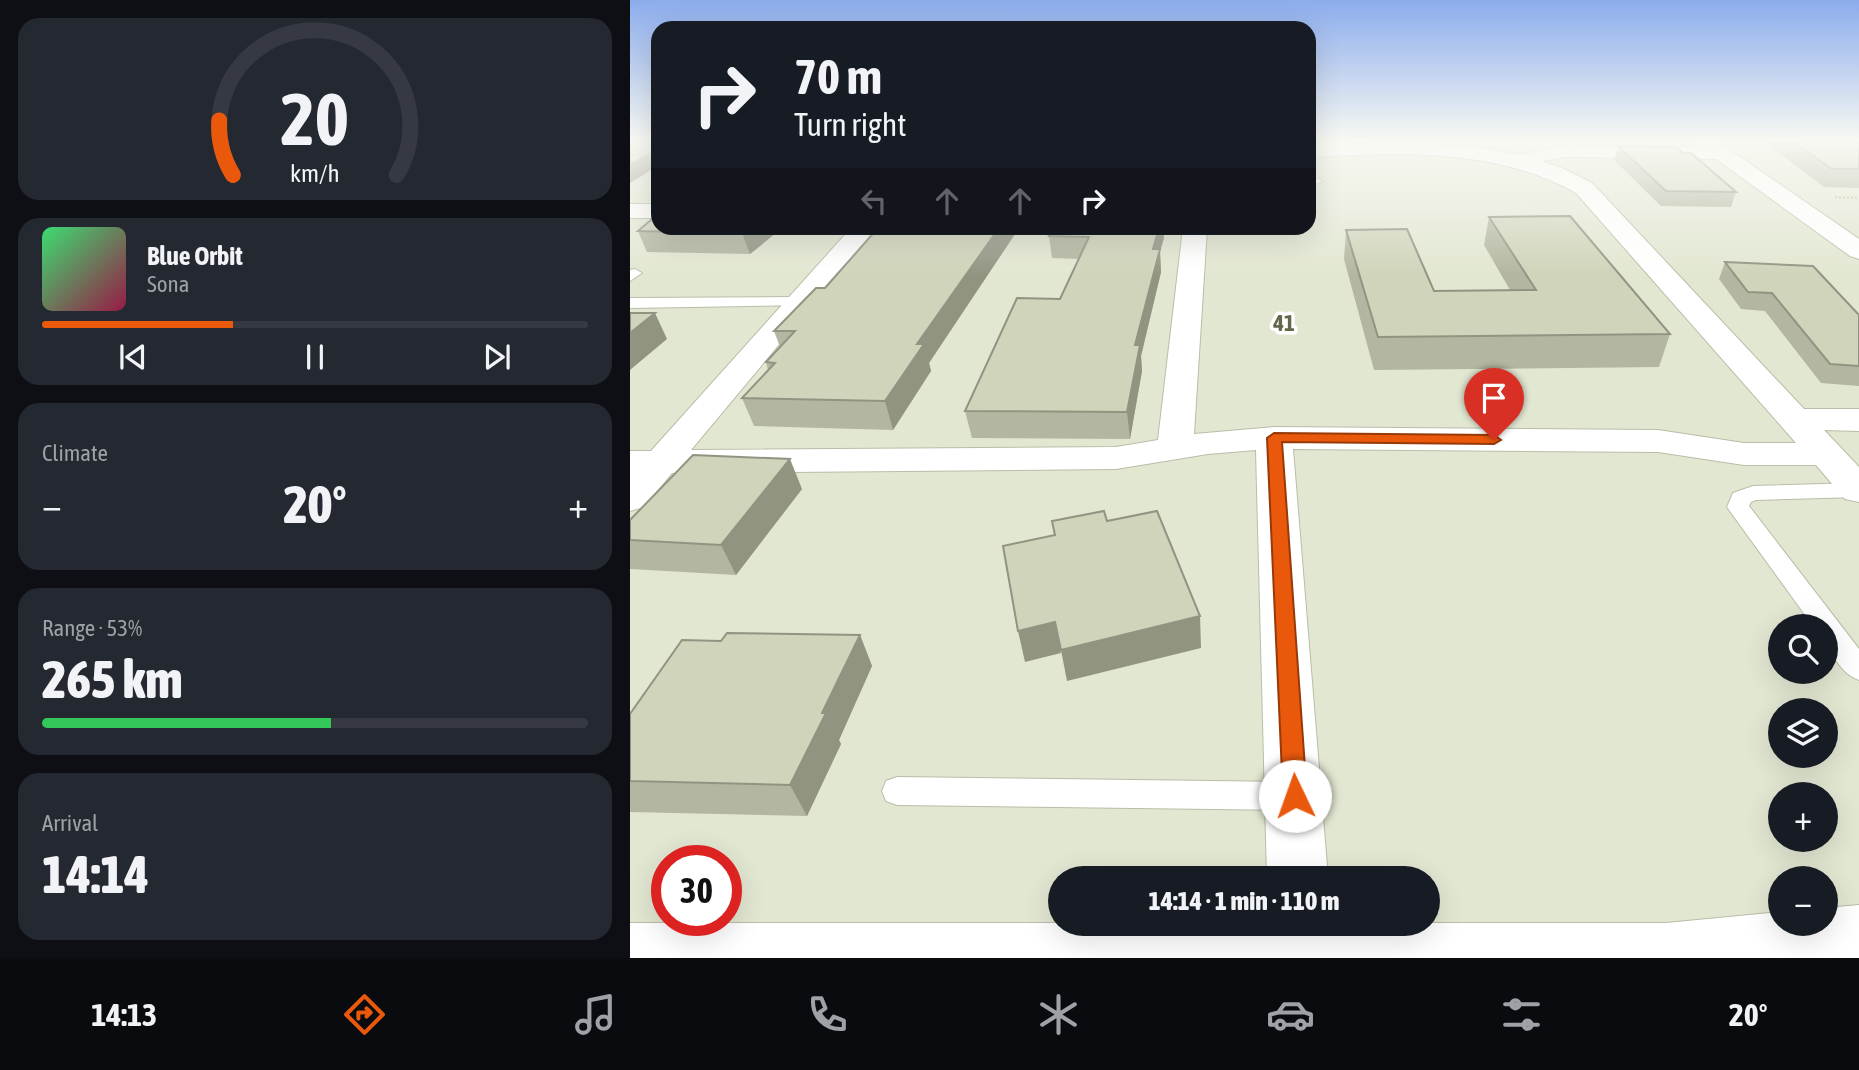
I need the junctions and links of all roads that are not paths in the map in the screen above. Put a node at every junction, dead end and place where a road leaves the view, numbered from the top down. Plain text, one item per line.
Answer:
1 (1581, 186) edge
2 (1767, 186) edge
3 (858, 235) edge
4 (1194, 235) edge
5 (1859, 251) edge
6 (800, 302) junction
7 (630, 303) edge
8 (1796, 419) junction
9 (1859, 420) edge
10 (1274, 438) junction
11 (1175, 449) junction
12 (1826, 454) junction
13 (646, 462) edge
14 (1859, 491) edge
15 (630, 498) edge
16 (1859, 669) edge
17 (897, 791) dead end
18 (1295, 796) junction
19 (1298, 866) edge
20 (1859, 937) edge
21 (1301, 946) edge
22 (636, 957) edge
23 (1667, 957) edge

1 - 8 street
2 - 5 street
3 - 6 street
4 - 11 street
6 - 7 lane
6 - 13 street
8 - 9 street
8 - 12 street
10 - 11 street
10 - 12 street
10 - 18 street
11 - 13 street
12 - 14 street
13 - 15 street
14 - 16 lane
17 - 18 lane
18 - 19 street
20 - 23 street
21 - 22 street
21 - 23 street

